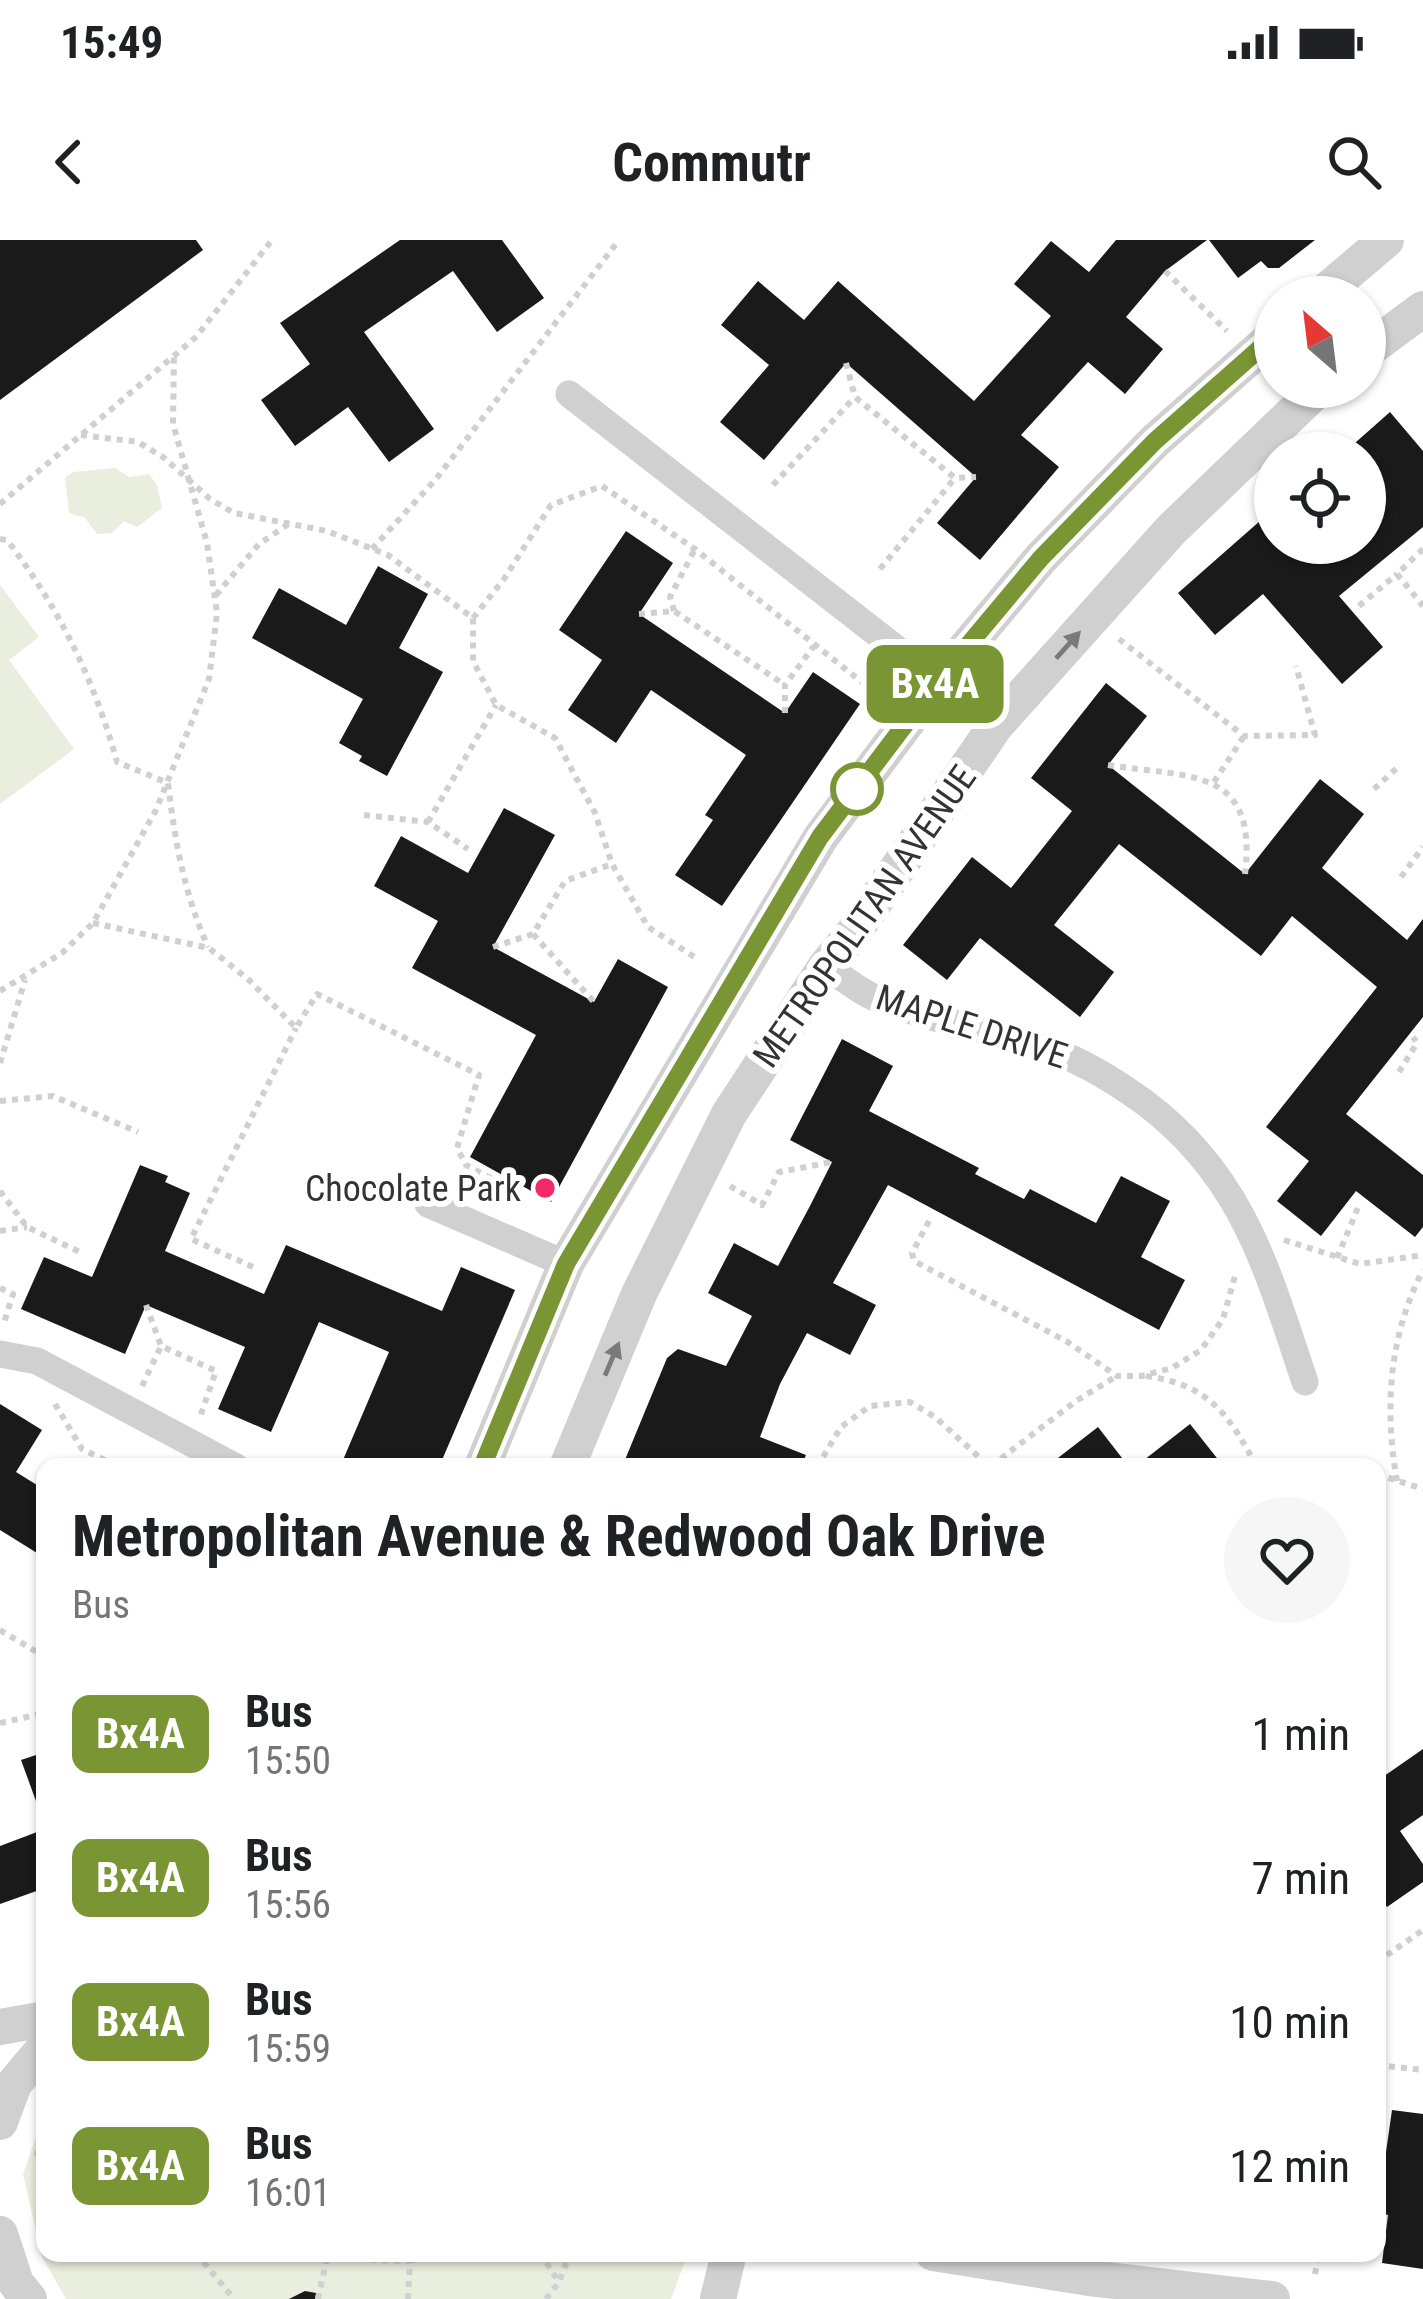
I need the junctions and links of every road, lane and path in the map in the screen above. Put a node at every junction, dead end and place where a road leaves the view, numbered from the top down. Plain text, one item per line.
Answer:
1 (272, 240) edge
2 (619, 240) edge
3 (1386, 240) edge
4 (1165, 271) dead end
5 (1344, 276) edge
6 (1423, 309) edge
7 (1237, 336) dead end
8 (1386, 336) edge
9 (1254, 354) edge
10 (174, 356) junction
11 (846, 363) dead end
12 (569, 394) dead end
13 (855, 397) junction
14 (1298, 408) edge
15 (81, 435) junction
16 (976, 477) dead end
17 (955, 478) junction
18 (189, 482) junction
19 (773, 485) dead end
20 (0, 504) edge
21 (290, 524) junction
22 (0, 539) edge
23 (372, 549) junction
24 (695, 549) junction
25 (1423, 549) edge
26 (880, 569) dead end
27 (1397, 574) junction
28 (215, 597) junction
29 (1360, 606) dead end
30 (1423, 606) edge
31 (674, 611) junction
32 (639, 614) dead end
33 (472, 618) junction
34 (1092, 618) junction
35 (814, 646) junction
36 (1296, 666) dead end
37 (938, 681) junction
38 (785, 685) junction
39 (878, 695) dead end
40 (496, 705) junction
41 (785, 713) dead end
42 (1244, 736) junction
43 (1108, 765) dead end
44 (1397, 768) dead end
45 (1214, 782) junction
46 (168, 784) junction
47 (1374, 789) dead end
48 (364, 815) dead end
49 (428, 822) junction
50 (1423, 848) edge
51 (468, 849) dead end
52 (612, 864) junction
53 (1244, 874) dead end
54 (1401, 877) dead end
55 (93, 923) junction
56 (533, 934) junction
57 (493, 947) dead end
58 (208, 948) junction
59 (699, 960) dead end
60 (826, 966) junction
61 (26, 977) junction
62 (0, 991) edge
63 (594, 1002) dead end
64 (296, 1028) junction
65 (1418, 1039) edge
66 (0, 1063) edge
67 (1399, 1072) dead end
68 (671, 1083) junction
69 (0, 1101) edge
70 (729, 1114) junction
71 (138, 1132) dead end
72 (832, 1162) dead end
73 (701, 1170) junction
74 (496, 1181) dead end
75 (0, 1192) edge
76 (428, 1204) dead end
77 (1358, 1205) dead end
78 (928, 1221) dead end
79 (27, 1227) junction
80 (0, 1231) edge
81 (1280, 1239) dead end
82 (82, 1253) dead end
83 (1423, 1255) edge
84 (1337, 1258) junction
85 (566, 1264) junction
86 (253, 1267) dead end
87 (1423, 1270) edge
88 (1235, 1276) dead end
89 (0, 1288) edge
90 (146, 1305) dead end
91 (2, 1340) edge
92 (161, 1346) junction
93 (1118, 1376) junction
94 (1142, 1376) junction
95 (1305, 1382) dead end
96 (141, 1387) dead end
97 (54, 1402) dead end
98 (200, 1418) dead end
99 (101, 1458) edge
100 (219, 1458) edge
101 (486, 1458) edge
102 (571, 1458) edge
103 (822, 1458) edge
104 (980, 1458) edge
105 (1002, 1458) edge
106 (1251, 1458) edge
107 (1386, 1477) edge
108 (1397, 1481) junction
109 (1423, 1489) edge
110 (0, 1630) edge
111 (36, 1652) edge
112 (36, 1715) edge
113 (0, 1723) edge
114 (1423, 1930) edge
115 (1386, 1956) edge
116 (36, 2021) edge
117 (0, 2027) edge
118 (36, 2058) edge
119 (1386, 2066) edge
120 (1423, 2070) edge
121 (0, 2122) edge
122 (0, 2234) edge
123 (203, 2262) edge
124 (326, 2262) edge
125 (410, 2262) edge
126 (546, 2262) edge
127 (567, 2262) edge
128 (727, 2262) edge
129 (989, 2262) edge
130 (1317, 2262) edge
131 (1315, 2274) dead end
132 (559, 2282) junction
133 (15, 2286) edge
134 (234, 2299) edge
135 (318, 2299) edge
136 (408, 2299) edge
137 (545, 2299) edge
138 (718, 2299) edge
139 (1272, 2299) edge

1 - 10 path
2 - 23 path
3 - 5 street
4 - 7 path
6 - 8 street
9 - 37 street, METROPOLITAN AVENUE
10 - 15 path
10 - 18 path
11 - 13 path
12 - 37 street
13 - 17 path
13 - 19 path
14 - 34 street, METROPOLITAN AVENUE
15 - 18 path
15 - 20 path
16 - 17 path
17 - 26 path
18 - 21 path
18 - 28 path
21 - 23 path
21 - 28 path
22 - 46 path
23 - 33 path
24 - 31 path
24 - 33 path
24 - 35 path
25 - 27 path
27 - 29 path
27 - 30 path
28 - 46 path
31 - 32 path
31 - 38 path
33 - 40 path
34 - 42 path
60 -> 34 street, METROPOLITAN AVENUE
35 - 38 path
35 - 39 path
36 - 42 path
37 - 68 street, METROPOLITAN AVENUE
38 - 41 path
40 - 49 path
40 - 52 path
42 - 45 path
43 - 45 path
44 - 47 path
45 - 53 path
46 - 55 path
46 - 58 path
48 - 49 path
49 - 51 path
50 - 54 path
52 - 56 path
52 - 59 path
55 - 58 path
55 - 61 path
56 - 57 path
56 - 63 path
58 - 64 path
60 - 70 street, METROPOLITAN AVENUE
60 - 95 street, MAPLE DRIVE
61 - 62 path
61 - 66 path
64 - 74 path
64 - 86 path
65 - 67 path
68 - 70 street
68 - 85 street, METROPOLITAN AVENUE
69 - 71 path
70 - 73 street, METROPOLITAN AVENUE
72 - 73 path
102 -> 73 street, METROPOLITAN AVENUE
75 - 79 path
76 - 85 street
77 - 84 path
78 - 93 path
79 - 80 path
79 - 82 path
81 - 84 path
83 - 84 path
85 - 101 street, METROPOLITAN AVENUE
87 - 108 path
88 - 94 path
89 - 91 path
90 - 92 path
91 - 100 street
92 - 96 path
92 - 98 path
93 - 94 path
93 - 105 path
94 - 106 path
97 - 99 path
103 - 104 path
107 - 108 path
108 - 109 path
110 - 111 path
112 - 113 path
114 - 115 path
116 - 117 street
118 - 121 street
119 - 120 path
122 - 133 street
123 - 134 path
124 - 135 path
125 - 136 path
126 - 132 path
127 - 132 path
128 - 138 street
129 - 139 street
130 - 131 path
132 - 137 path

